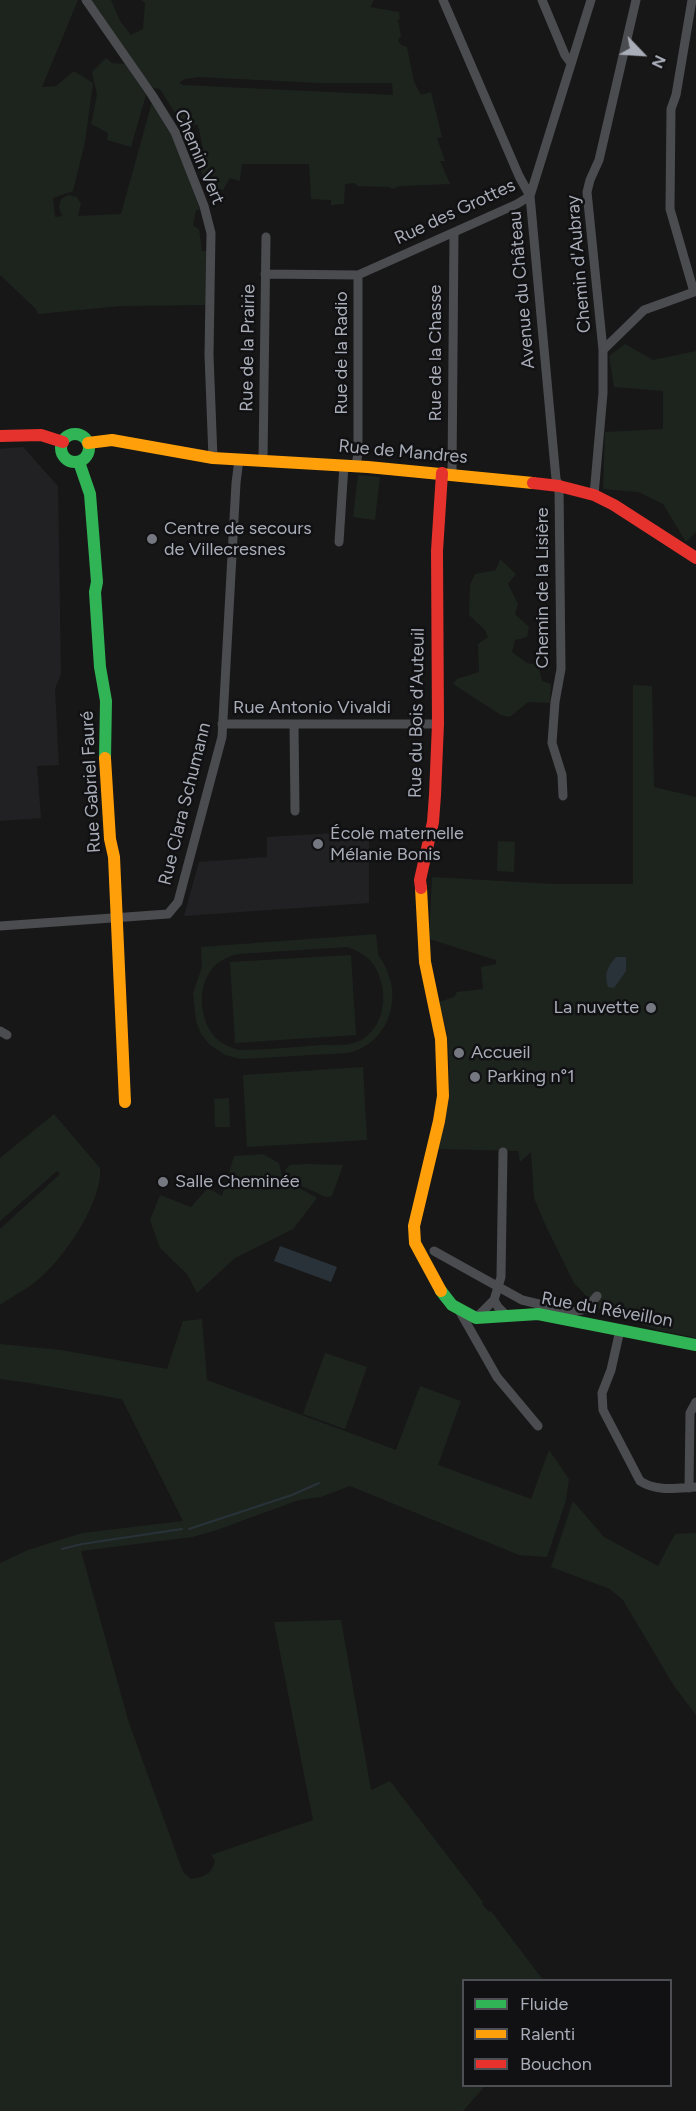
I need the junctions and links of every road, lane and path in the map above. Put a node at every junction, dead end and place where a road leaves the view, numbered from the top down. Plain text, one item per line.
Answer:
1 (86, 0) edge
2 (443, 0) edge
3 (542, 0) edge
4 (591, 0) edge
5 (636, 0) edge
6 (692, 0) edge
7 (571, 63) junction
8 (530, 196) junction
9 (454, 233) junction
10 (266, 237) dead end
11 (265, 274) junction
12 (358, 275) junction
13 (603, 350) junction
14 (0, 436) edge
15 (63, 442) junction
16 (88, 443) junction
17 (213, 458) junction
18 (239, 459) junction
19 (263, 460) junction
20 (79, 462) junction
21 (350, 466) junction
22 (447, 474) junction
23 (560, 486) junction
24 (594, 495) junction
25 (339, 542) dead end
26 (696, 558) edge
27 (222, 724) junction
28 (294, 724) junction
29 (438, 724) junction
30 (563, 796) dead end
31 (295, 811) dead end
32 (117, 918) junction
33 (0, 926) edge
34 (125, 1102) dead end
35 (502, 1152) dead end
36 (413, 1235) joint
37 (434, 1251) dead end
38 (499, 1288) junction
39 (597, 1296) dead end
40 (494, 1300) junction
41 (459, 1310) junction
42 (508, 1317) junction
43 (476, 1318) junction
44 (620, 1330) junction
45 (696, 1345) edge
46 (696, 1402) edge
47 (537, 1426) dead end
48 (693, 1487) edge

1 - 17 street, Chemin Vert
2 - 8 street, Avenue du Château
3 - 7 street
4 - 7 street, Rue des Grottes
5 - 13 street, Chemin d'Aubray
6 - 13 street
7 - 8 street, Rue des Grottes
8 - 9 street, Rue des Grottes
8 - 23 street, Avenue du Château
9 - 12 street, Rue des Grottes
9 - 22 street, Rue de la Chasse
10 - 11 street, Rue de la Prairie
11 - 12 street, Rue des Grottes
11 - 19 street, Rue de la Prairie
12 - 21 street, Rue de la Radio
13 - 24 street, Chemin d'Aubray
14 - 15 street
15 - 16 street
15 - 20 street
16 - 17 street, Rue de Mandres
16 - 20 street
17 - 18 street, Rue de Mandres
18 - 19 street, Rue de Mandres
18 - 27 street, Rue Clara Schumann
19 - 21 street, Rue de Mandres
20 - 32 street, Rue Gabriel Fauré
21 - 22 street, Rue de Mandres
21 - 25 street, Rue de la Radio
22 - 23 street, Rue de Mandres
22 - 29 street, Rue du Bois d'Auteuil
23 - 24 street, Rue de Mandres
23 - 30 street, Chemin de la Lisière
24 - 26 street, Rue de Mandres
27 - 28 street, Rue Antonio Vivaldi
27 - 32 street, Rue Clara Schumann
28 - 29 street, Rue Antonio Vivaldi
28 - 31 street
29 - 36 street, Rue du Bois d'Auteuil
32 - 33 street, Rue Clara Schumann
32 - 34 street, Rue Gabriel Fauré
35 - 38 street
36 - 41 street, Rue du Réveillon
37 - 38 street
38 - 39 street
38 - 40 street
40 - 42 street
40 - 43 street
41 - 43 street, Rue du Réveillon
41 - 47 street
42 - 43 street, Rue du Réveillon
42 - 44 street, Rue du Réveillon
44 - 45 street, Rue du Réveillon
44 - 48 street
46 - 48 street

